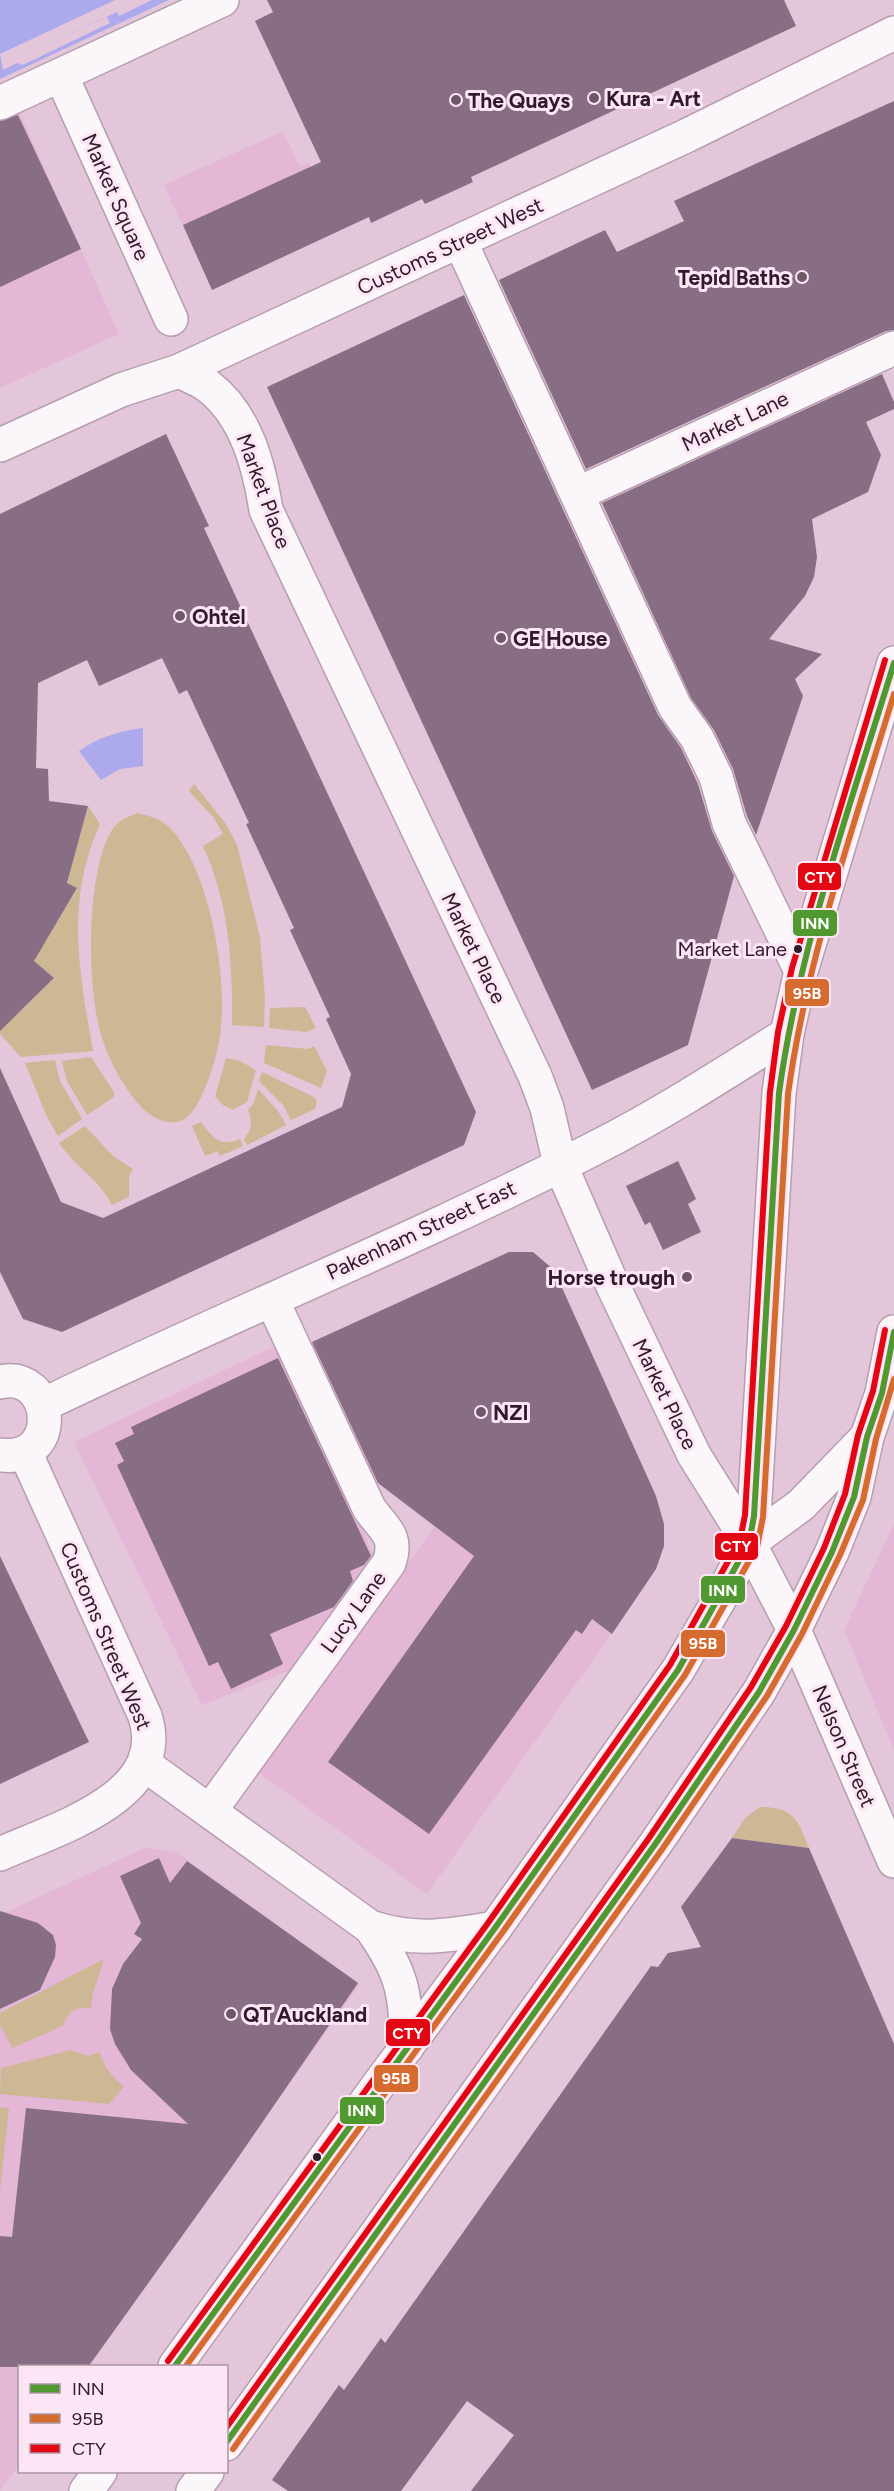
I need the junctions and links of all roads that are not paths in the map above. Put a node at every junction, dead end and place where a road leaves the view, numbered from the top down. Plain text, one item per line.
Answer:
1 (222, 0) edge
2 (894, 33) edge
3 (61, 75) junction
4 (0, 103) edge
5 (460, 241) junction
6 (171, 319) dead end
7 (894, 348) edge
8 (179, 371) junction
9 (0, 445) edge
10 (577, 494) junction
11 (894, 663) edge
12 (801, 971) junction
13 (787, 1034) junction
14 (560, 1164) junction
15 (272, 1300) junction
16 (894, 1339) edge
17 (5, 1376) edge
18 (43, 1405) junction
19 (867, 1437) junction
20 (12, 1453) edge
21 (749, 1543) junction
22 (794, 1630) junction
23 (144, 1764) junction
24 (210, 1811) junction
25 (0, 1854) edge
26 (894, 1861) edge
27 (370, 1927) junction
28 (495, 1928) junction
29 (407, 2047) junction
30 (176, 2365) edge
31 (228, 2441) edge
32 (99, 2473) edge
33 (206, 2473) edge
34 (86, 2491) edge
35 (193, 2491) edge

1 - 3 street
2 - 5 street, Customs Street West
3 - 4 street
3 - 6 street, Market Square
5 - 8 street, Customs Street West
5 - 10 street
7 - 10 street, Market Lane
8 - 9 street, Customs Street West
8 - 14 street, Market Place
10 - 12 street
11 - 12 street
12 - 13 street
13 - 14 street, Pakenham Street East
13 - 21 street
14 - 15 street, Pakenham Street East
14 - 21 street, Market Place
15 - 18 street, Pakenham Street East
15 - 24 street, Lucy Lane
16 - 19 street
17 - 18 street
18 - 20 street
19 - 21 street
19 - 22 street
20 - 23 street, Customs Street West
21 - 22 street, Market Place
21 - 28 street
22 - 26 street, Nelson Street
22 - 31 street
23 - 24 street
23 - 25 street
24 - 27 street
27 - 28 street
27 - 29 street
28 - 29 street
29 - 30 street
32 - 34 street
33 - 35 street

